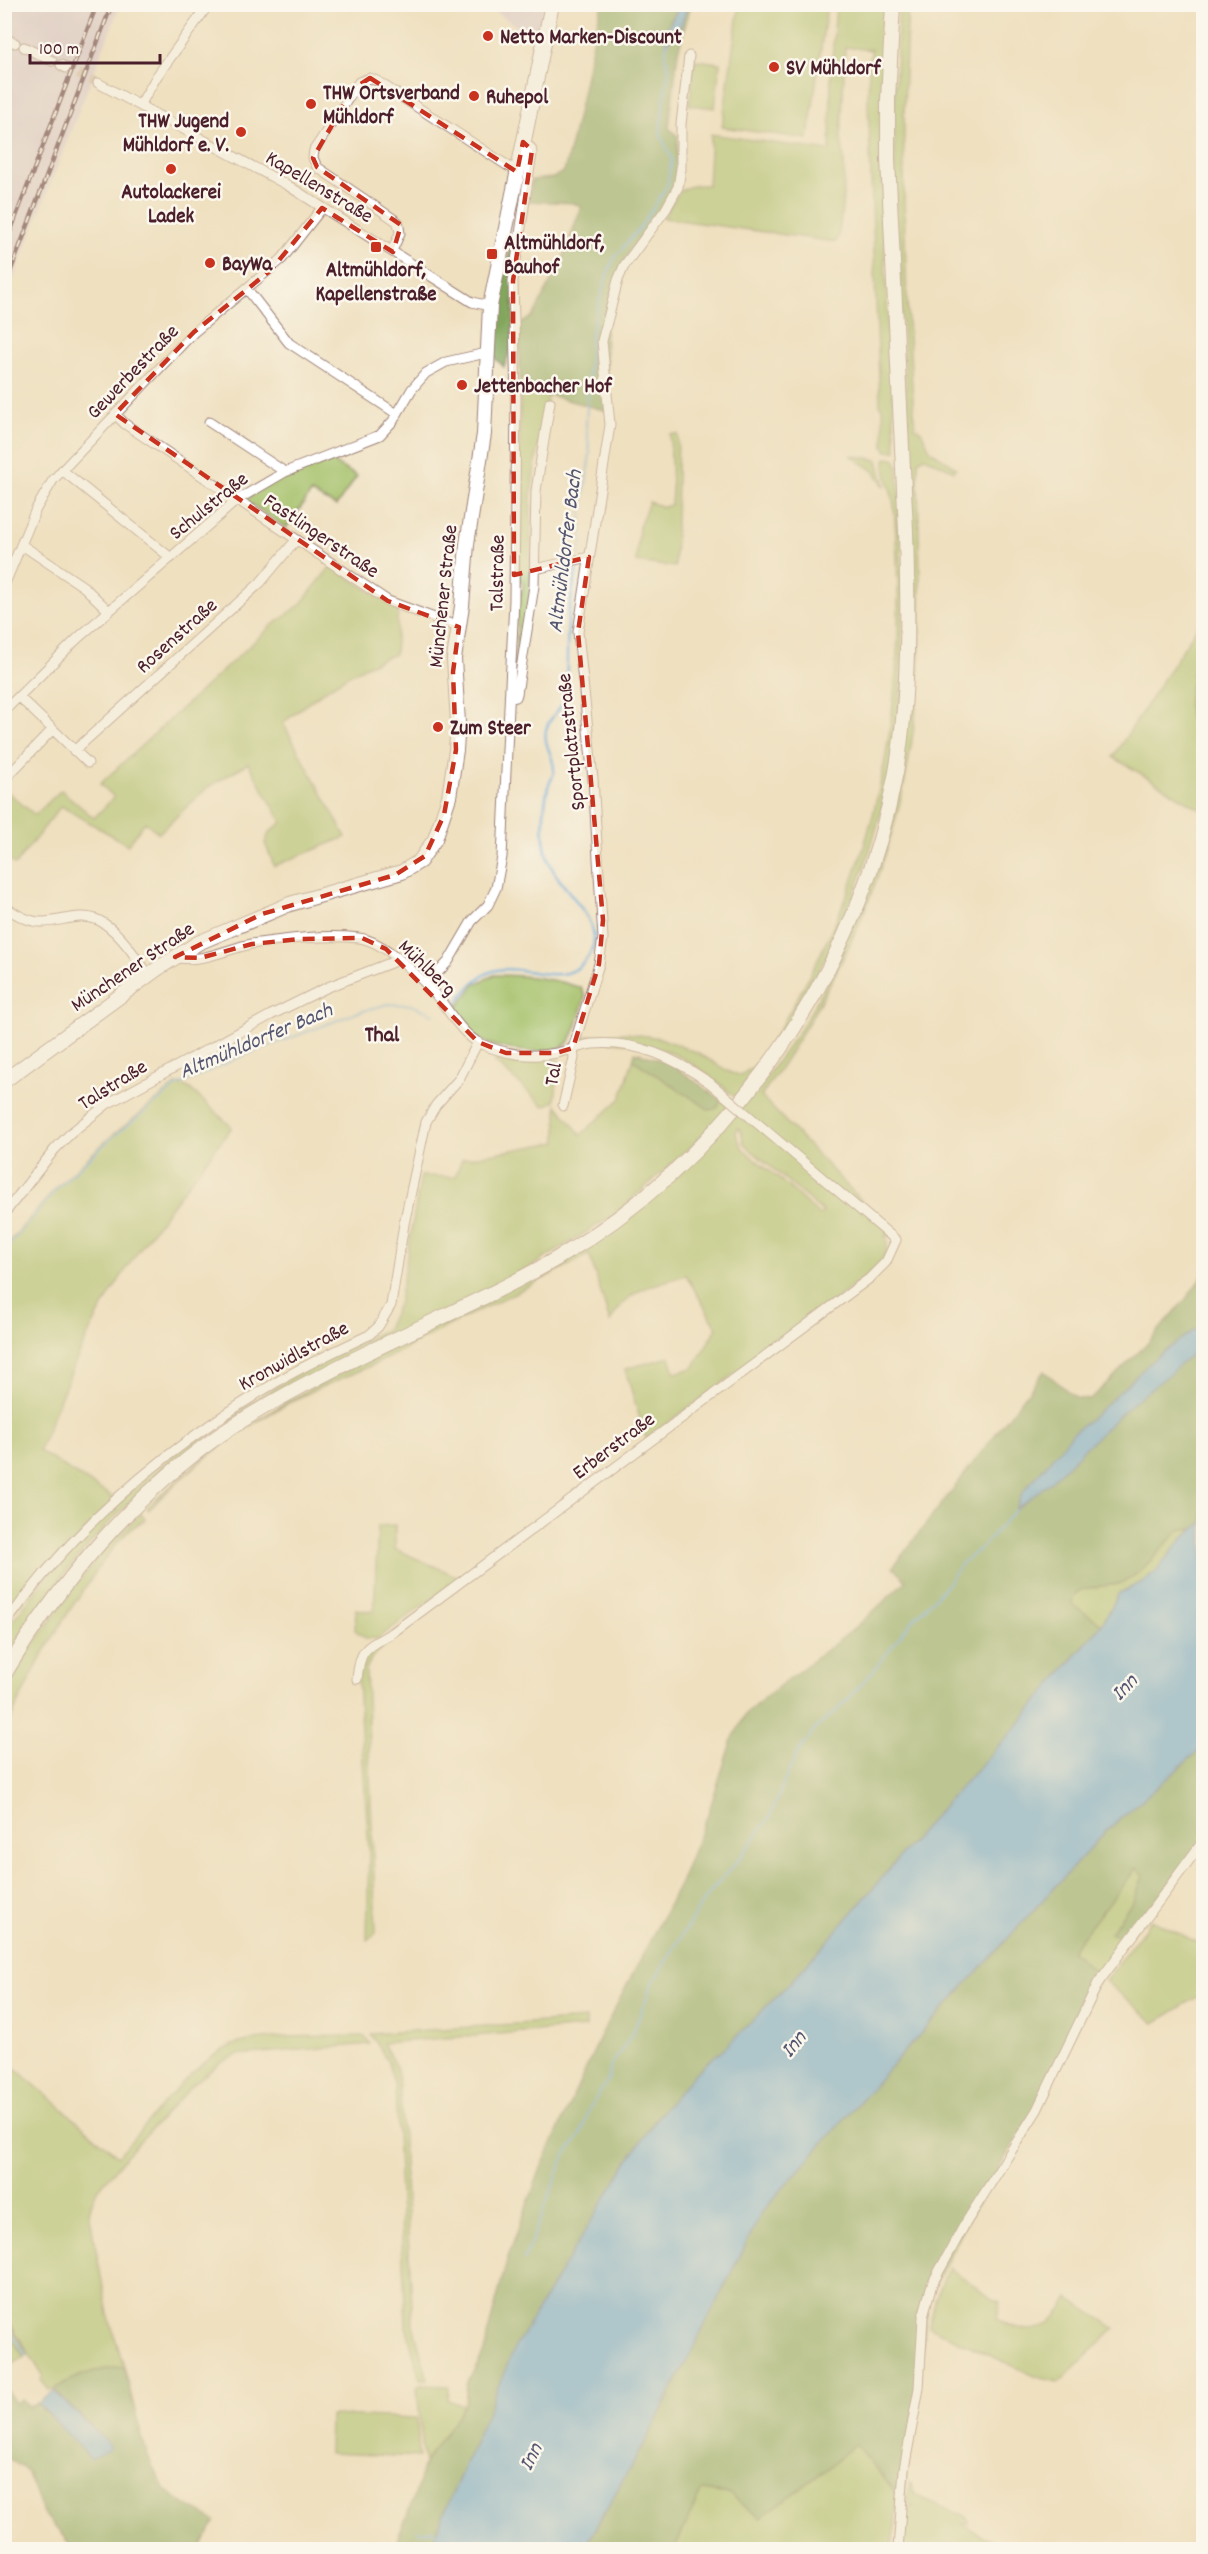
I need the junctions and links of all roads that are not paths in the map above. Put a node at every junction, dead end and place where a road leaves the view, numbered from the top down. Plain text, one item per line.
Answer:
1 (209, 4) edge
2 (552, 4) edge
3 (893, 4) edge
4 (4, 38) edge
5 (689, 56) dead end
6 (60, 65) tunnel mouth
7 (98, 83) tunnel mouth
8 (140, 105) junction
9 (523, 142) junction
10 (517, 170) junction
11 (322, 208) junction
12 (392, 251) junction
13 (247, 289) junction
14 (490, 306) junction
15 (486, 353) junction
16 (550, 402) dead end
17 (115, 414) junction
18 (397, 414) junction
19 (208, 422) dead end
20 (62, 470) junction
21 (285, 472) junction
22 (237, 500) junction
23 (296, 540) junction
24 (22, 545) junction
25 (587, 557) junction
26 (171, 558) junction
27 (535, 569) junction
28 (4, 586) edge
29 (109, 611) junction
30 (459, 627) junction
31 (19, 697) junction
32 (511, 698) junction
33 (4, 711) edge
34 (52, 730) junction
35 (74, 751) junction
36 (88, 763) dead end
37 (4, 780) edge
38 (5, 906) edge
39 (175, 957) junction
40 (398, 960) junction
41 (149, 975) junction
42 (426, 985) junction
43 (478, 1042) junction
44 (573, 1048) junction
45 (4, 1081) edge
46 (563, 1107) dead end
47 (4, 1214) edge
48 (896, 1239) joint
49 (4, 1626) edge
50 (4, 1675) edge
51 (357, 1679) dead end
52 (1203, 1840) edge
53 (898, 2550) edge

1 - 8 street
2 - 9 main road, Münchener Straße
3 - 50 main road
4 - 6 street
5 - 25 street, Sportplatzstraße
7 - 8 street, Kapellenstraße
8 - 11 street, Kapellenstraße
9 - 10 main road, Münchener Straße
9 - 32 street, Talstraße
10 - 12 street
10 - 14 main road, Münchener Straße
11 - 12 street, Kapellenstraße
11 - 13 street, Gewerbestraße
12 - 14 street, Kapellenstraße
13 - 17 street, Gewerbestraße
13 - 18 street
14 - 15 main road, Münchener Straße
15 - 18 street, Schulstraße
15 - 30 main road, Münchener Straße
16 - 27 street
17 - 20 street, Gewerbestraße
17 - 22 street, Fastlingerstraße
18 - 21 street, Schulstraße
19 - 21 street
20 - 24 street, Gewerbestraße
20 - 26 street
21 - 22 street, Schulstraße
22 - 23 street, Fastlingerstraße
22 - 26 street, Schulstraße
23 - 30 street, Fastlingerstraße
23 - 35 street, Rosenstraße
24 - 28 street, Gewerbestraße
24 - 29 street
25 - 27 street
25 - 44 street, Sportplatzstraße
26 - 29 street, Schulstraße
27 - 32 street
29 - 31 street, Schulstraße
30 - 39 main road, Münchener Straße
31 - 33 street, Schulstraße
31 - 34 street
32 - 42 street, Talstraße
34 - 35 street
34 - 37 street
35 - 36 street
38 - 41 street
39 - 40 street, Mühlberg
39 - 41 main road, Münchener Straße
40 - 42 street, Mühlberg
40 - 47 street, Talstraße
41 - 45 main road, Münchener Straße
42 - 43 street, Mühlberg
43 - 44 street, Mühlberg
43 - 49 street, Kronwidlstraße
44 - 46 street, Tal
44 - 48 street, Mühlberg, bridge
48 - 51 street, Erberstraße
52 - 53 street

